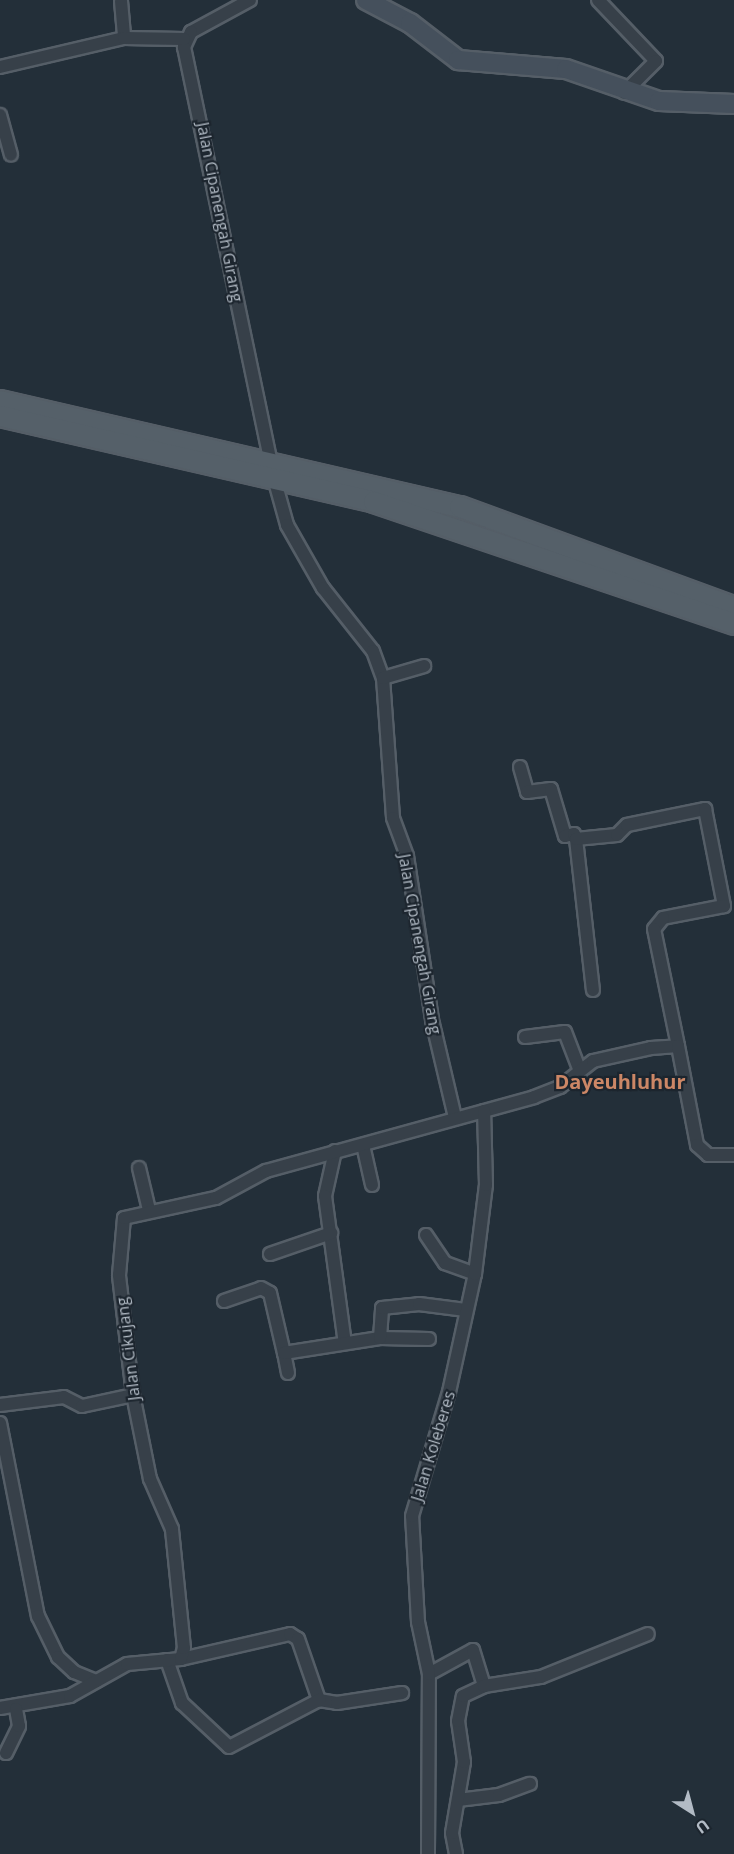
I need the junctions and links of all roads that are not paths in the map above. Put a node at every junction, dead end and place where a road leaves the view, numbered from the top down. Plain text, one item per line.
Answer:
1 (250, 0) edge
2 (366, 0) edge
3 (598, 0) edge
4 (121, 1) edge
5 (124, 38) junction
6 (184, 39) junction
7 (0, 67) edge
8 (624, 93) junction
9 (734, 104) edge
10 (0, 115) edge
11 (11, 156) dead end
12 (0, 401) edge
13 (0, 416) edge
14 (273, 470) junction
15 (734, 607) edge
16 (734, 624) edge
17 (424, 666) dead end
18 (383, 678) junction
19 (520, 767) dead end
20 (576, 839) junction
21 (593, 990) dead end
22 (525, 1037) dead end
23 (678, 1046) junction
24 (579, 1069) junction
25 (484, 1111) junction
26 (455, 1117) junction
27 (363, 1145) junction
28 (335, 1151) junction
29 (734, 1155) edge
30 (140, 1168) dead end
31 (372, 1185) dead end
32 (149, 1210) junction
33 (331, 1233) junction
34 (426, 1235) dead end
35 (270, 1254) dead end
36 (475, 1274) junction
37 (224, 1301) dead end
38 (466, 1310) junction
39 (380, 1338) junction
40 (429, 1339) dead end
41 (345, 1343) junction
42 (284, 1353) junction
43 (288, 1373) dead end
44 (133, 1395) junction
45 (0, 1405) edge
46 (0, 1423) edge
47 (13, 1484) junction
48 (0, 1487) edge
49 (648, 1634) dead end
50 (181, 1659) junction
51 (167, 1660) junction
52 (429, 1674) junction
53 (96, 1681) junction
54 (484, 1686) junction
55 (402, 1693) dead end
56 (319, 1700) junction
57 (0, 1708) edge
58 (16, 1709) junction
59 (6, 1753) dead end
60 (530, 1784) dead end
61 (458, 1800) junction
62 (428, 1854) edge
63 (456, 1854) edge

1 - 6 street
2 - 8 street
3 - 8 street
4 - 5 street
5 - 6 street
5 - 7 street
6 - 14 street, Jalan Cipanengah Girang
8 - 9 street
10 - 11 street
12 - 14 main road
13 - 14 main road
14 - 15 main road
14 - 16 main road
14 - 18 street, Jalan Cipanengah Girang
17 - 18 street
18 - 26 street, Jalan Cipanengah Girang
19 - 20 street
20 - 21 street
20 - 23 street
22 - 24 street
23 - 24 street, Jalan Cikujang
23 - 29 street
24 - 25 street, Jalan Cikujang
25 - 26 street, Jalan Cikujang
25 - 36 street, Jalan Koleberes
26 - 27 street, Jalan Cikujang
27 - 28 street, Jalan Cikujang
27 - 31 street
28 - 32 street, Jalan Cikujang
28 - 33 street
30 - 32 street
32 - 44 street, Jalan Cikujang
33 - 35 street
33 - 41 street
34 - 36 street
36 - 38 street, Jalan Koleberes
37 - 42 street
38 - 39 street
38 - 52 street, Jalan Koleberes
39 - 40 street
39 - 41 street
41 - 42 street
42 - 43 street
44 - 45 street
44 - 50 street, Jalan Cikujang
46 - 47 street
47 - 48 street
47 - 53 street
49 - 54 street
50 - 51 street
50 - 56 street
51 - 53 street
51 - 56 street
52 - 54 street
52 - 62 street, Jalan Koleberes
53 - 58 street
54 - 61 street
55 - 56 street
57 - 58 street
58 - 59 street
60 - 61 street
61 - 63 street

